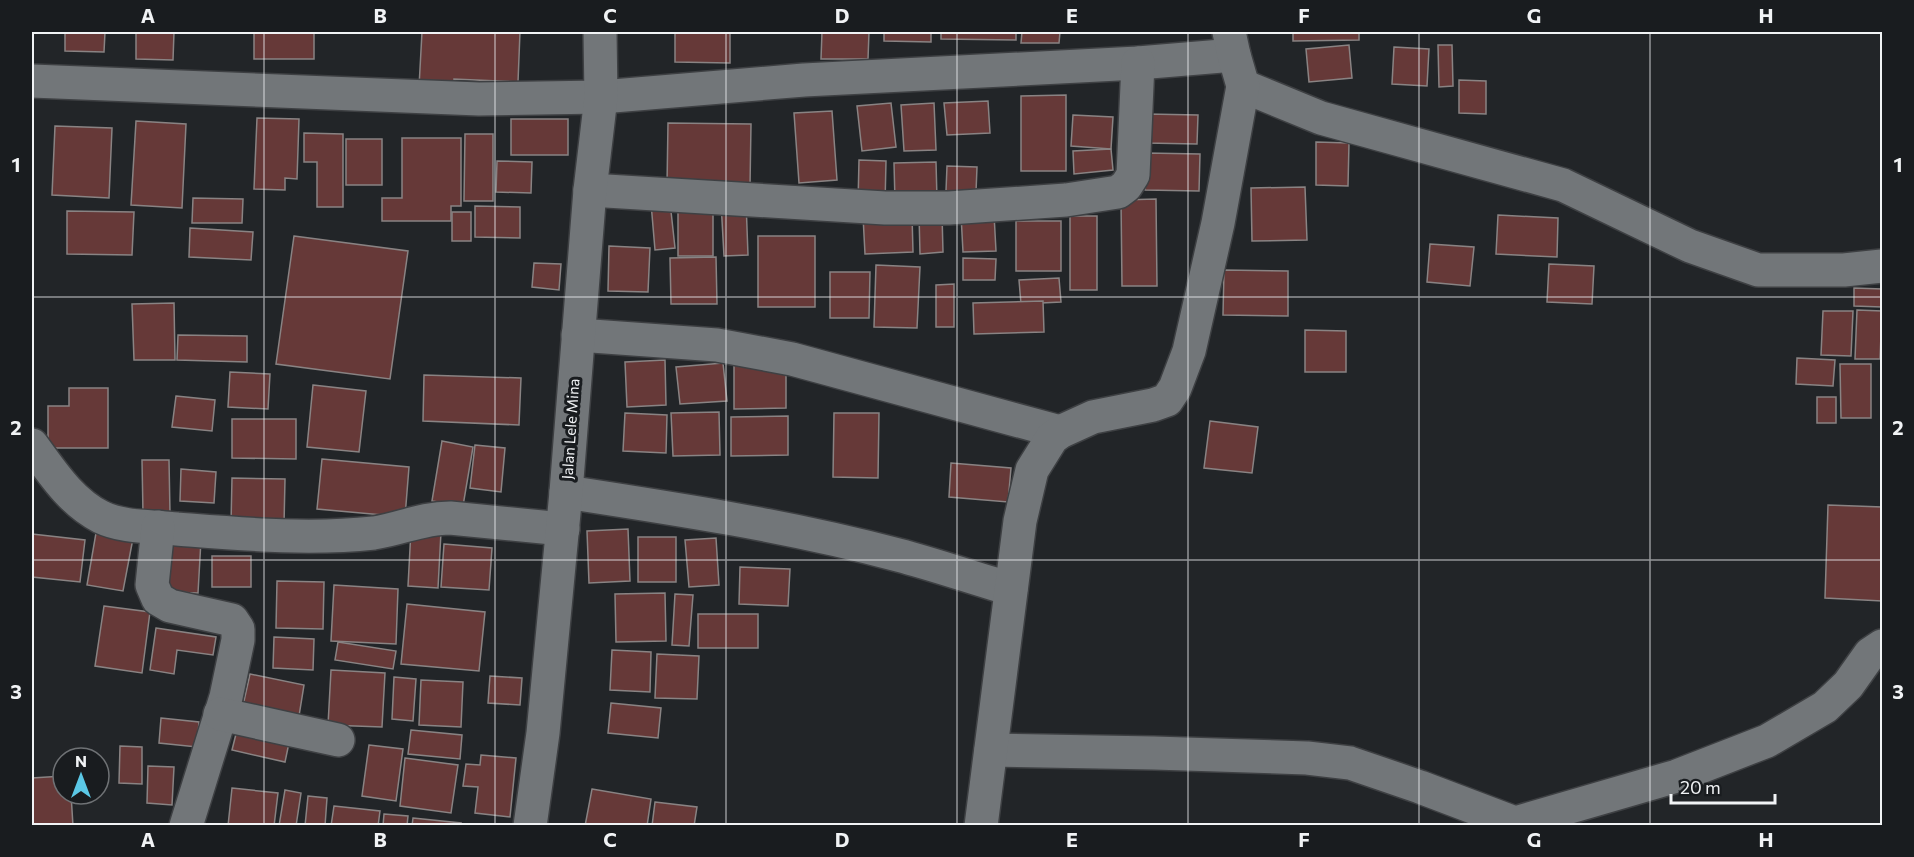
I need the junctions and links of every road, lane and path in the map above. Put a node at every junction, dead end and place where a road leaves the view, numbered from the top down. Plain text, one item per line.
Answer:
1 (600, 32) edge
2 (1235, 58) edge
3 (1138, 63) junction
4 (32, 81) edge
5 (601, 97) junction
6 (590, 190) junction
7 (1882, 266) edge
8 (578, 335) junction
9 (1060, 432) junction
10 (32, 445) edge
11 (566, 492) junction
12 (158, 527) junction
13 (563, 529) junction
14 (1011, 589) junction
15 (1882, 646) edge
16 (220, 714) junction
17 (338, 740) dead end
18 (991, 750) junction
19 (186, 825) edge
20 (530, 825) edge
21 (981, 825) edge

1 - 5 street, Jalan Lele Mina
2 - 3 street
2 - 7 street
2 - 9 street
3 - 5 street
3 - 6 street
4 - 5 street
5 - 6 street, Jalan Lele Mina
6 - 8 street, Jalan Lele Mina
8 - 9 street
8 - 11 street, Jalan Lele Mina
9 - 14 street
10 - 12 street
11 - 13 street, Jalan Lele Mina
11 - 14 street
12 - 13 street
12 - 16 street
13 - 20 street, Jalan Lele Mina
14 - 18 street
15 - 18 street
16 - 17 street
16 - 19 street
18 - 21 street

